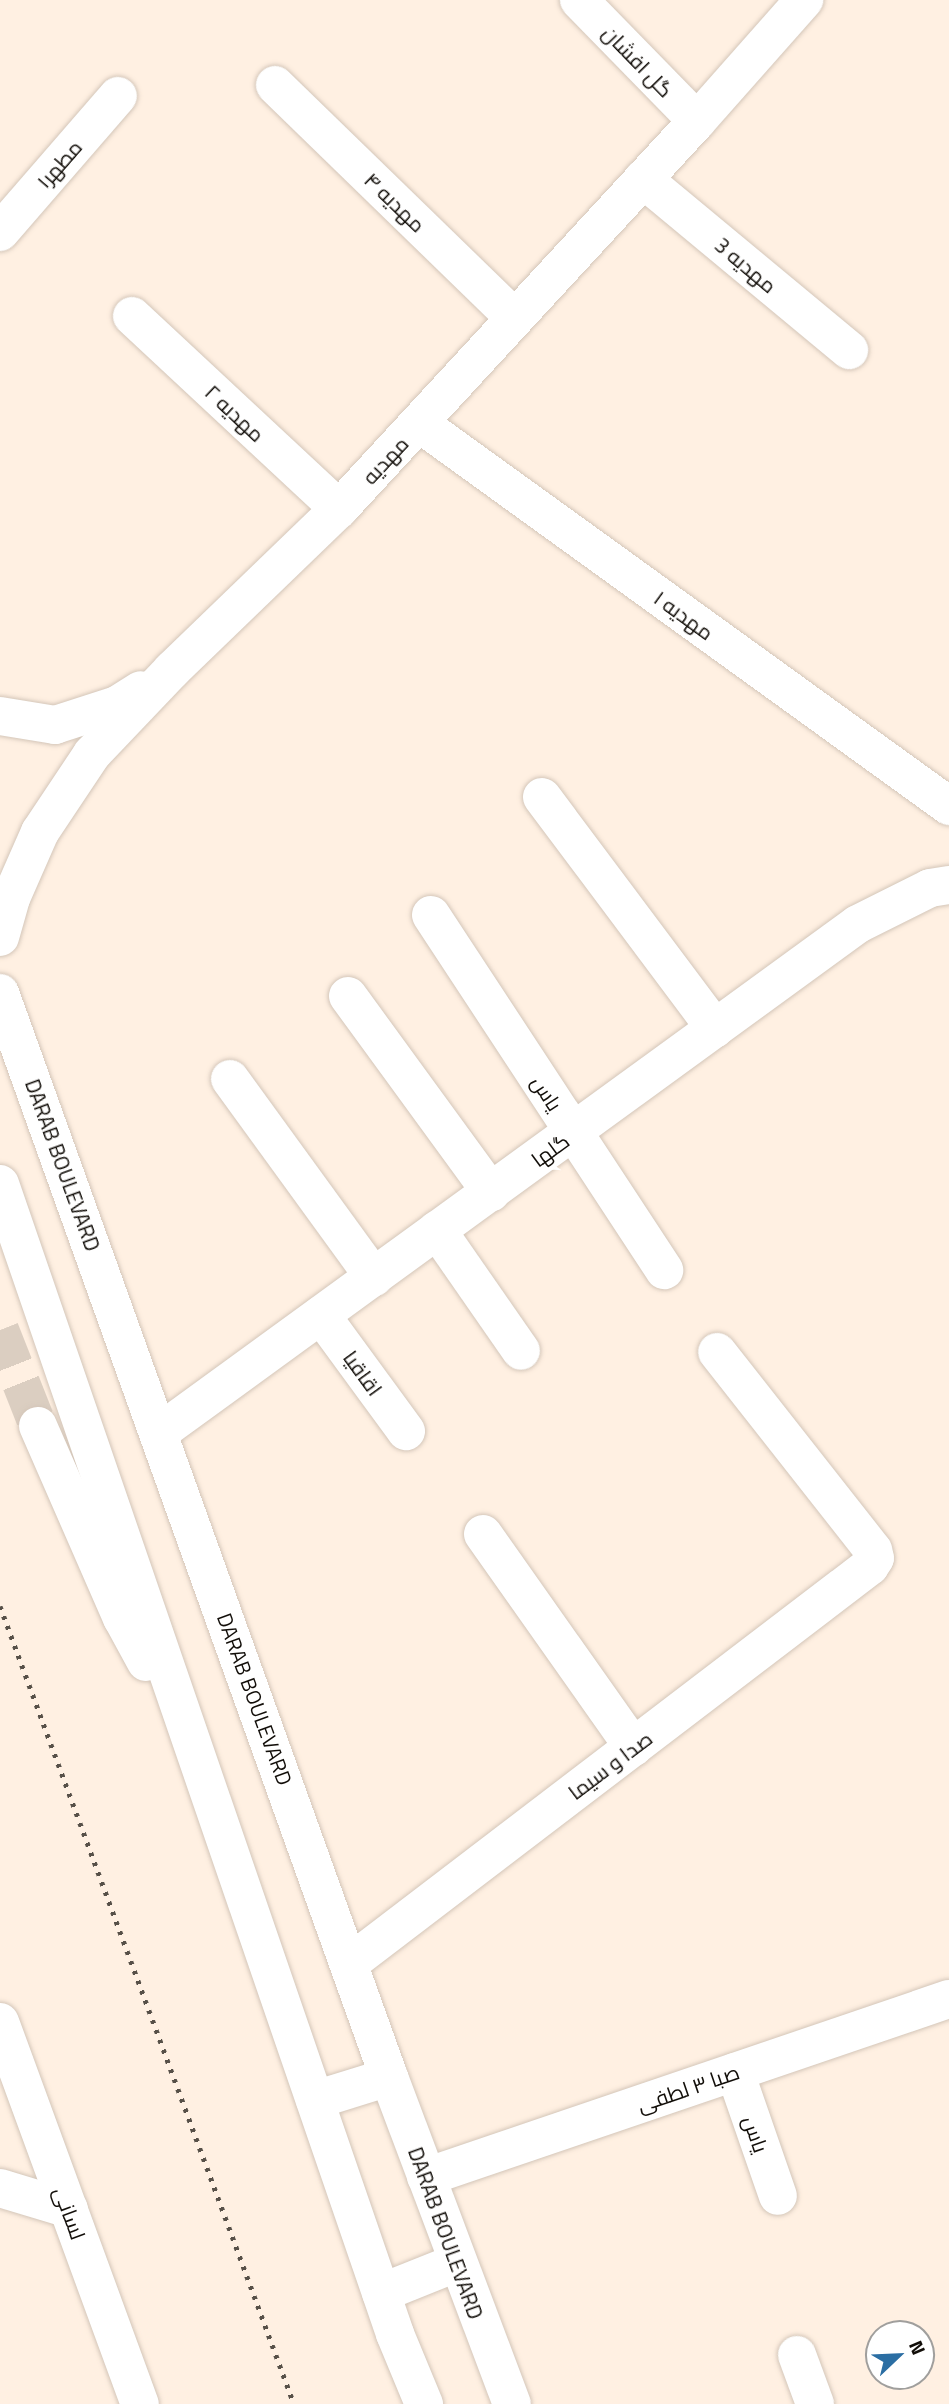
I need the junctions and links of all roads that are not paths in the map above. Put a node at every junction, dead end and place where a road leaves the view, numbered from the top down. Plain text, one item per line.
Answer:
1 (579, 0) edge
2 (804, 0) edge
3 (275, 85) dead end
4 (118, 96) dead end
5 (697, 121) junction
6 (643, 179) junction
7 (0, 232) edge
8 (132, 316) dead end
9 (515, 318) junction
10 (849, 350) dead end
11 (419, 423) junction
12 (339, 509) junction
13 (172, 670) junction
14 (0, 716) edge
15 (542, 797) dead end
16 (949, 806) edge
17 (949, 885) edge
18 (431, 915) dead end
19 (0, 937) edge
20 (0, 993) edge
21 (348, 996) dead end
22 (715, 1028) junction
23 (230, 1079) dead end
24 (573, 1133) junction
25 (0, 1184) edge
26 (491, 1192) junction
27 (438, 1230) junction
28 (664, 1270) dead end
29 (374, 1276) junction
30 (321, 1315) junction
31 (521, 1351) dead end
32 (717, 1352) dead end
33 (38, 1426) tunnel mouth
34 (405, 1431) dead end
35 (160, 1432) junction
36 (483, 1534) dead end
37 (633, 1747) junction
38 (201, 1764) junction
39 (350, 1963) junction
40 (949, 1998) edge
41 (0, 2022) edge
42 (735, 2072) junction
43 (388, 2077) junction
44 (315, 2100) junction
45 (426, 2177) junction
46 (0, 2188) edge
47 (778, 2196) dead end
48 (69, 2209) junction
49 (456, 2263) junction
50 (381, 2293) junction
51 (797, 2355) dead end
52 (141, 2404) edge
53 (424, 2404) edge
54 (512, 2404) edge
55 (815, 2404) edge

1 - 5 street, گل افشان
2 - 5 street, مهدیه
3 - 9 street, مهدیه ۴
4 - 7 street, مطهر۱
5 - 6 street, مهدیه
6 - 9 street, مهدیه
6 - 10 street, مهدیه 3
8 - 12 street, مهدیه ۲
9 - 11 street, مهدیه
11 - 12 street, مهدیه
11 - 16 street, مهدیه ۱
12 - 13 street, مهدیه
13 - 14 street
13 - 19 street, مهدیه
15 - 22 street
17 - 22 street, گلها
18 - 24 street, یاس
20 - 35 street, DARAB BOULEVARD
21 - 26 street
22 - 24 street, گلها
23 - 29 street
24 - 26 street, گلها
24 - 28 street, یاس
25 - 38 street
26 - 27 street, گلها
27 - 29 street, گلها
27 - 31 street
29 - 30 street, گلها
30 - 34 street, اقاقیا
30 - 35 street, گلها
32 - 37 street, صدا و سیما
33 - 38 street
35 - 39 street, DARAB BOULEVARD
36 - 37 street
37 - 39 street, صدا و سیما
38 - 44 street
39 - 43 street, DARAB BOULEVARD
40 - 42 street, صبا ۳ لطفی
41 - 48 street, لسانی
42 - 45 street, صبا ۳ لطفی
42 - 47 street, یاس
43 - 44 street
43 - 45 street, DARAB BOULEVARD
44 - 50 street
45 - 49 street, DARAB BOULEVARD
46 - 48 street
48 - 52 street, لسانی
49 - 50 street
49 - 54 street, DARAB BOULEVARD
50 - 53 street
51 - 55 street

